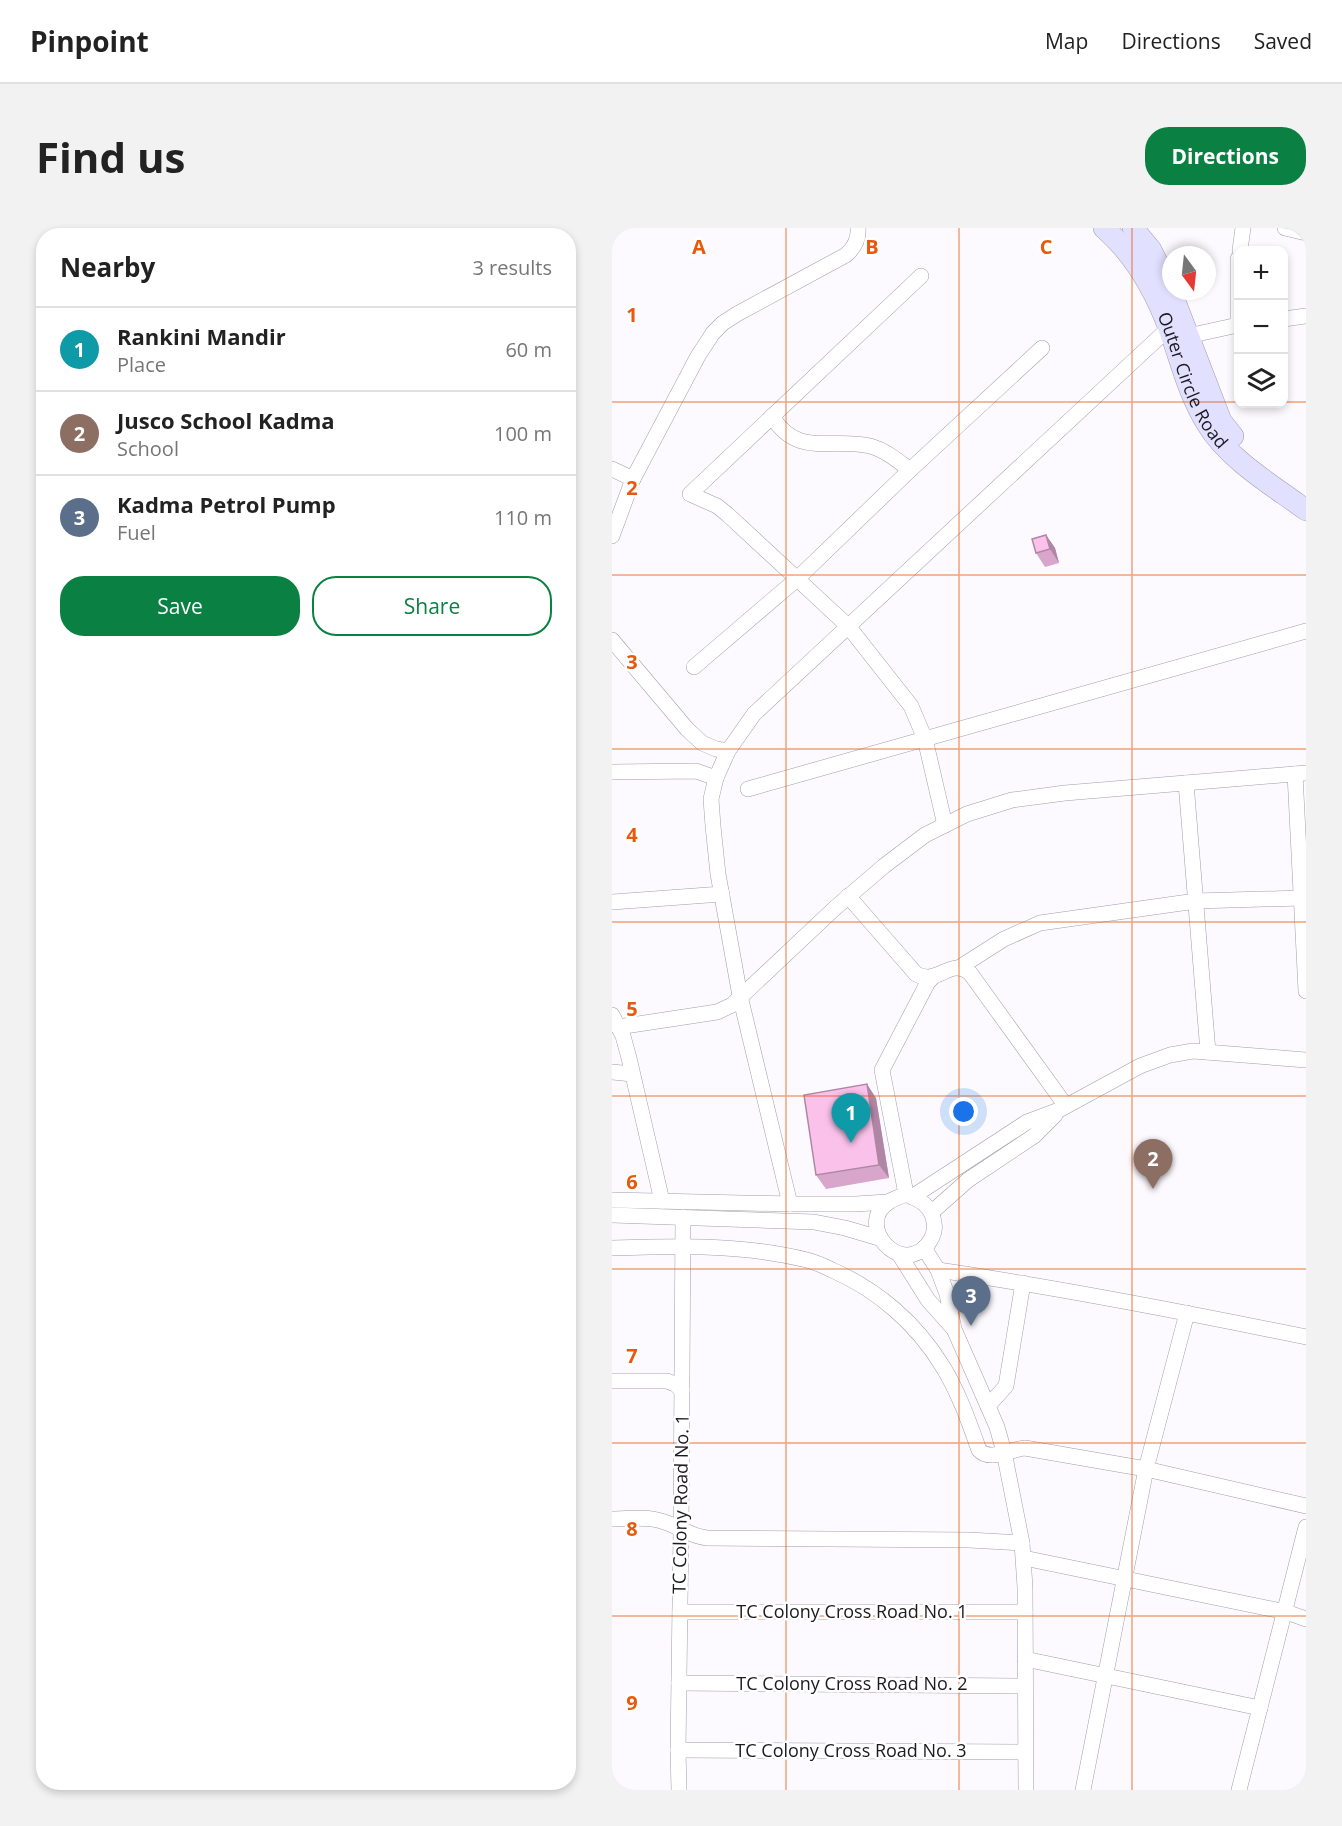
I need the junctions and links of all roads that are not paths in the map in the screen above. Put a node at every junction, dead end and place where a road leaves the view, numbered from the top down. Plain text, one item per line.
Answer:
1 (858, 228) edge
2 (1104, 228) edge
3 (1134, 228) edge
4 (1243, 228) edge
5 (1285, 228) edge
6 (1306, 233) edge
7 (1240, 246) edge
8 (1162, 273) edge
9 (921, 276) dead end
10 (1173, 300) edge
11 (1306, 316) edge
12 (1288, 318) edge
13 (1234, 325) edge
14 (1180, 328) junction
15 (1042, 348) dead end
16 (772, 416) junction
17 (612, 469) edge
18 (910, 470) junction
19 (633, 479) junction
20 (1306, 494) edge
21 (1306, 510) edge
22 (612, 536) edge
23 (797, 579) junction
24 (848, 627) junction
25 (1306, 631) edge
26 (612, 640) edge
27 (694, 667) dead end
28 (926, 739) junction
29 (728, 751) junction
30 (612, 772) edge
31 (1300, 774) edge
32 (716, 778) junction
33 (1186, 783) junction
34 (748, 789) dead end
35 (945, 825) junction
36 (722, 894) junction
37 (849, 896) junction
38 (1301, 898) junction
39 (1196, 901) junction
40 (612, 902) edge
41 (960, 967) junction
42 (933, 977) junction
43 (1306, 991) edge
44 (740, 996) junction
45 (614, 1021) edge
46 (1208, 1052) junction
47 (1306, 1060) edge
48 (612, 1072) edge
49 (632, 1074) junction
50 (1063, 1108) junction
51 (909, 1195) junction
52 (612, 1200) edge
53 (662, 1201) junction
54 (887, 1202) junction
55 (790, 1204) junction
56 (932, 1212) junction
57 (612, 1215) edge
58 (683, 1217) junction
59 (879, 1238) junction
60 (683, 1246) junction
61 (612, 1248) edge
62 (924, 1248) junction
63 (899, 1254) junction
64 (938, 1270) junction
65 (1023, 1283) junction
66 (1187, 1313) junction
67 (954, 1329) junction
68 (1306, 1337) edge
69 (612, 1381) edge
70 (682, 1390) junction
71 (988, 1406) junction
72 (1004, 1452) junction
73 (1146, 1469) junction
74 (1306, 1506) edge
75 (612, 1519) edge
76 (1306, 1527) edge
77 (681, 1531) junction
78 (1023, 1550) junction
79 (1125, 1577) junction
80 (680, 1612) junction
81 (1025, 1612) junction
82 (1286, 1612) junction
83 (1306, 1618) edge
84 (1025, 1659) junction
85 (1107, 1676) junction
86 (679, 1683) junction
87 (1025, 1686) junction
88 (1260, 1707) junction
89 (678, 1750) junction
90 (1025, 1752) junction
91 (679, 1790) edge
92 (1026, 1790) edge
93 (1083, 1790) edge
94 (1239, 1790) edge

1 - 19 street
2 - 14 main road, Outer Circle Road
3 - 8 main road, Outer Circle Road
4 - 7 street
5 - 6 street
9 - 16 street
10 - 14 main road, Outer Circle Road
11 - 12 street
13 - 14 street
14 - 20 main road, Outer Circle Road
14 - 21 main road, Outer Circle Road
14 - 24 street
15 - 18 street
16 - 18 street
16 - 23 street
17 - 19 street
18 - 23 street
19 - 22 street
23 - 24 street
23 - 27 street
24 - 28 street
24 - 29 street
25 - 28 street
26 - 29 street
28 - 34 street
28 - 35 street
29 - 32 street
30 - 32 street
31 - 33 street
31 - 38 street
32 - 36 street
33 - 35 street
33 - 39 street
35 - 37 street
36 - 40 street
36 - 44 street
37 - 42 street
37 - 44 street
38 - 39 street
38 - 43 street
39 - 41 street
39 - 46 street
41 - 42 street
41 - 50 street
42 - 51 street
44 - 45 street
44 - 55 street
45 - 49 street
46 - 47 street
46 - 50 street
48 - 49 street
49 - 53 street
50 - 51 street
50 - 56 street
51 - 54 street
51 - 56 street
52 - 53 street
53 - 55 street
54 - 55 street
54 - 59 street
56 - 62 street
57 - 58 street
58 - 59 street
58 - 60 street, TC Colony Road No. 1
59 - 63 street
60 - 61 street
60 - 70 street, TC Colony Road No. 1
60 - 72 street
62 - 63 street
62 - 64 street
63 - 67 street
64 - 65 street
64 - 67 street
65 - 66 street
65 - 71 street
66 - 68 street
66 - 73 street
67 - 71 street
69 - 70 street
70 - 77 street, TC Colony Road No. 1
71 - 72 street
72 - 73 street
72 - 78 street
73 - 74 street
73 - 79 street
75 - 77 street
76 - 82 street
77 - 78 street
77 - 80 street, TC Colony Road No. 1
78 - 79 street
78 - 81 street
79 - 82 street
79 - 85 street
80 - 81 street, TC Colony Cross Road No. 1
80 - 86 street, TC Colony Road No. 1
81 - 84 street
82 - 83 street
82 - 88 street
84 - 85 street
84 - 87 street
85 - 88 street
85 - 93 street
86 - 87 street, TC Colony Cross Road No. 2
86 - 89 street, TC Colony Road No. 1
87 - 90 street
88 - 94 street
89 - 90 street, TC Colony Cross Road No. 3
89 - 91 street, TC Colony Road No. 1
90 - 92 street

